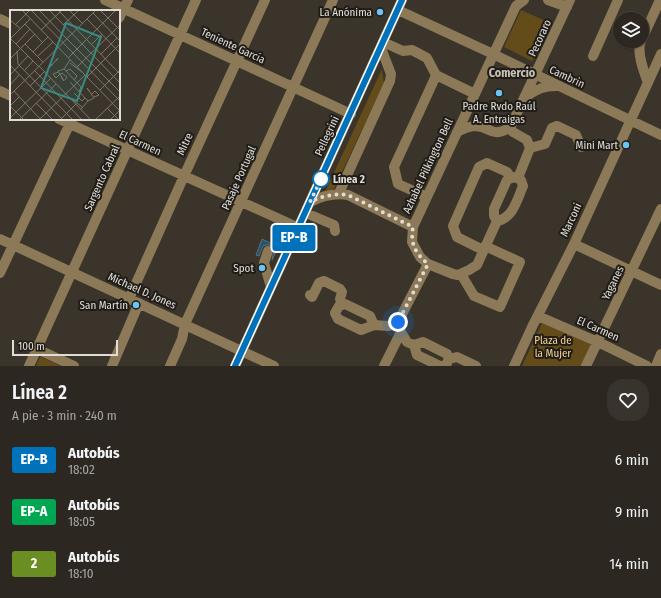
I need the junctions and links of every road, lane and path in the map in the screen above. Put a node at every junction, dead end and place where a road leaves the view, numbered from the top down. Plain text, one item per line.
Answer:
1 (105, 0) edge
2 (196, 0) edge
3 (265, 0) edge
4 (333, 0) edge
5 (402, 0) edge
6 (548, 0) edge
7 (618, 0) edge
8 (660, 0) edge
9 (518, 2) edge
10 (126, 4) edge
11 (569, 4) edge
12 (398, 10) junction
13 (120, 16) edge
14 (0, 19) edge
15 (10, 24) edge
16 (649, 24) edge
17 (180, 35) junction
18 (382, 45) junction
19 (640, 48) edge
20 (493, 54) junction
21 (661, 54) edge
22 (593, 56) dead end
23 (237, 61) junction
24 (436, 75) junction
25 (536, 75) junction
26 (648, 83) junction
27 (559, 86) junction
28 (294, 87) junction
29 (0, 91) edge
30 (474, 94) junction
31 (10, 96) edge
32 (524, 99) junction
33 (469, 105) junction
34 (351, 114) junction
35 (630, 120) junction
36 (71, 121) edge
37 (476, 126) junction
38 (510, 128) junction
39 (457, 132) junction
40 (661, 135) edge
41 (581, 147) dead end
42 (530, 148) junction
43 (127, 150) junction
44 (184, 176) junction
45 (514, 178) junction
46 (340, 193) junction
47 (427, 197) junction
48 (241, 202) junction
49 (310, 202) junction
50 (661, 209) edge
51 (306, 213) junction
52 (496, 221) junction
53 (413, 227) junction
54 (299, 228) junction
55 (335, 231) dead end
56 (0, 239) edge
57 (574, 244) junction
58 (13, 245) junction
59 (484, 248) junction
60 (268, 250) dead end
61 (428, 264) junction
62 (632, 271) junction
63 (72, 272) junction
64 (0, 273) edge
65 (461, 274) junction
66 (661, 284) edge
67 (271, 287) junction
68 (310, 295) dead end
69 (129, 299) junction
70 (139, 304) junction
71 (342, 305) junction
72 (538, 316) junction
73 (185, 324) junction
74 (374, 325) junction
75 (399, 327) junction
76 (598, 342) junction
77 (414, 345) junction
78 (37, 348) junction
79 (242, 351) junction
80 (661, 354) edge
81 (444, 364) edge
82 (29, 366) edge
83 (74, 366) edge
84 (112, 366) edge
85 (170, 366) edge
86 (235, 366) edge
87 (274, 366) edge
88 (384, 366) edge
89 (476, 366) edge
90 (514, 366) edge
91 (586, 366) edge
92 (647, 366) edge
93 (656, 366) edge

1 - 10 street, Teniente García
2 - 17 street, Sargento Cabral
3 - 23 street, Mitre
4 - 28 street, Pasaje Portugal
5 - 12 street, Pellegrini
6 - 11 street
7 - 22 street
8 - 16 street
9 - 20 street, Azhabel Pilkington Bell
10 - 13 street
10 - 17 street, Teniente García
11 - 25 street, Pecoraro
12 - 18 street, Pellegrini
12 - 20 street, Cambrin
14 - 15 street
17 - 23 street, Teniente García
17 - 43 street, Sargento Cabral
18 - 24 street
18 - 34 street, Pellegrini
18 - 46 street
19 - 26 street
20 - 25 street, Cambrin
20 - 30 street, Azhabel Pilkington Bell
21 - 26 street, Marconi
23 - 28 street, Teniente García
23 - 44 street, Mitre
24 - 30 street
24 - 47 street
25 - 27 street, Cambrin
25 - 32 street, Pecoraro
26 - 35 street, Marconi
27 - 32 street
27 - 35 street, Cambrin
28 - 34 street, Teniente García
28 - 48 street, Pasaje Portugal
29 - 31 street
30 - 33 street, Azhabel Pilkington Bell
32 - 38 street, Pecoraro
33 - 37 street
33 - 39 street, Azhabel Pilkington Bell
34 - 49 street, Pellegrini
35 - 40 street, Cambrin
35 - 57 street, Marconi
36 - 43 street, El Carmen
36 - 58 street
37 - 38 street
37 - 39 street
38 - 42 street
39 - 47 street, Azhabel Pilkington Bell
41 - 42 street
42 - 45 street
43 - 44 street, El Carmen
43 - 63 street, Sargento Cabral
44 - 48 street, El Carmen
44 - 69 street, Mitre
45 - 52 street
45 - 52 street
45 - 59 street
46 - 49 street
46 - 53 street
47 - 53 street, Azhabel Pilkington Bell
48 - 54 street, El Carmen
48 - 73 street, Pasaje Portugal
49 - 51 street, Pellegrini
50 - 62 street, Yaganes
51 - 54 street, Pellegrini
51 - 55 street
52 - 59 street
53 - 61 street
54 - 67 street, Pellegrini
56 - 58 street, Michael D. Jones
57 - 62 street
57 - 72 street, Marconi
58 - 63 street, Michael D. Jones
58 - 64 street
59 - 65 street
59 - 65 street
60 - 67 street
61 - 65 street
61 - 75 street
62 - 66 street
62 - 76 street, Yaganes
63 - 69 street, Michael D. Jones
63 - 78 street, Sargento Cabral
67 - 79 street, Pellegrini
68 - 71 street
69 - 70 street, Michael D. Jones
70 - 73 street, Michael D. Jones
70 - 84 street
71 - 74 street
71 - 74 street
72 - 76 street, El Carmen
72 - 90 street, Marconi
73 - 79 street, Michael D. Jones
73 - 85 street, Pasaje Portugal
74 - 75 street
75 - 77 street
75 - 88 street
76 - 91 street, Yaganes
76 - 92 street, El Carmen
77 - 81 street
77 - 81 street
78 - 82 street, Sargento Cabral
78 - 83 street
79 - 86 street, Pellegrini
79 - 87 street, Michael D. Jones
80 - 93 street
81 - 89 street

